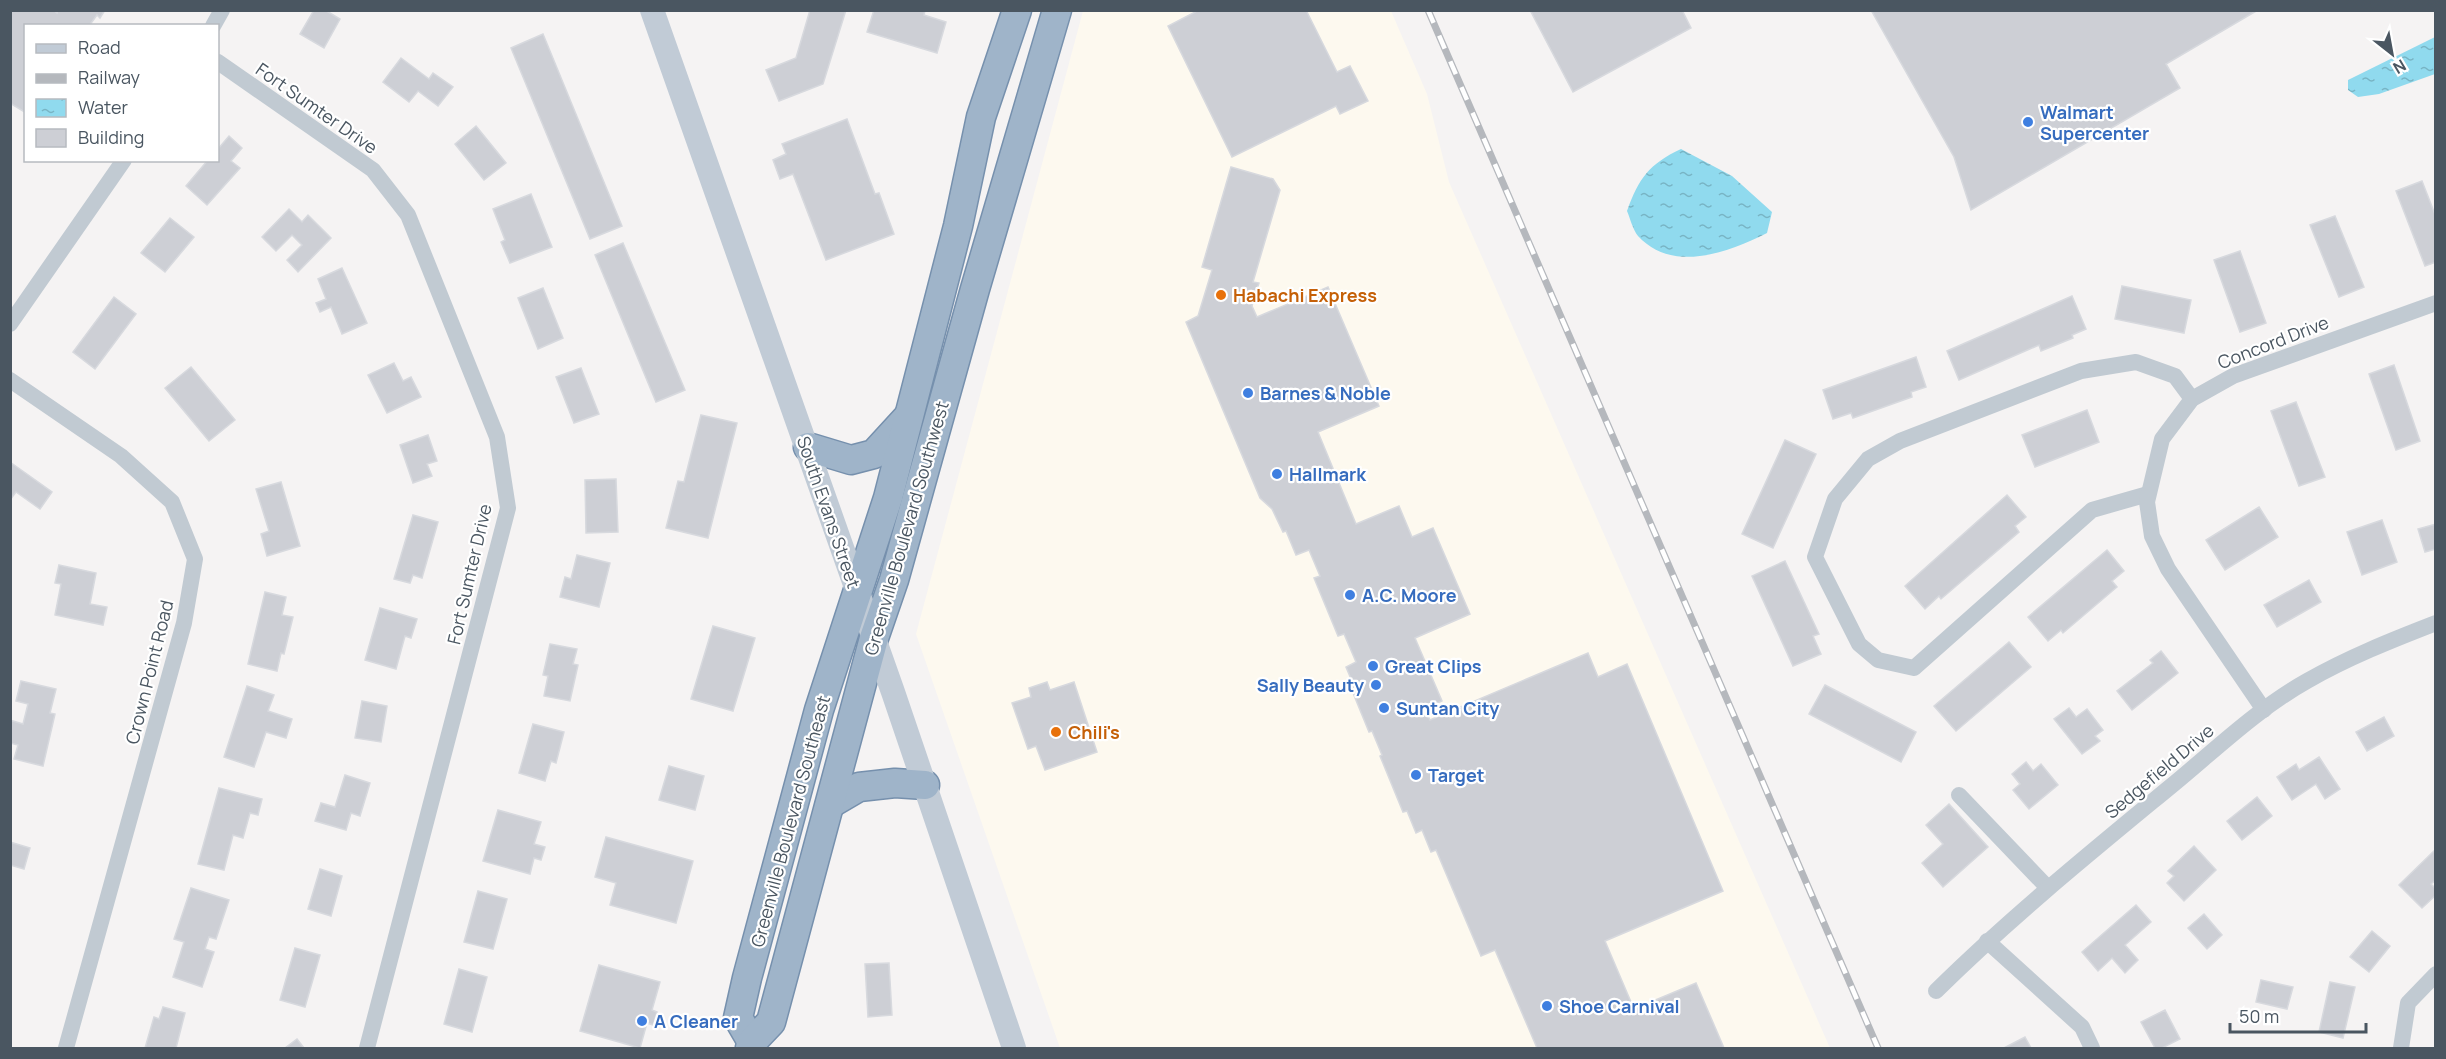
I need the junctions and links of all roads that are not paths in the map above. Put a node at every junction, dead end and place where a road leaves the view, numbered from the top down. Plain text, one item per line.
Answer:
1 (222, 10) edge
2 (652, 10) edge
3 (1017, 10) edge
4 (1037, 10) edge
5 (1057, 10) edge
6 (214, 24) edge
7 (219, 63) edge
8 (1030, 103) junction
9 (123, 162) edge
10 (2436, 303) edge
11 (10, 324) edge
12 (10, 380) edge
13 (2192, 399) junction
14 (910, 414) junction
15 (808, 447) junction
16 (2148, 494) junction
17 (857, 593) junction
18 (2436, 623) edge
19 (874, 638) junction
20 (2264, 710) junction
21 (925, 785) junction
22 (1959, 795) dead end
23 (830, 804) junction
24 (2048, 888) junction
25 (1987, 941) junction
26 (2436, 974) edge
27 (1936, 991) dead end
28 (751, 1045) edge
29 (66, 1048) edge
30 (367, 1048) edge
31 (1014, 1048) edge
32 (2092, 1048) edge
33 (2401, 1048) edge

1 - 6 street
2 - 15 main road, South Evans Street
3 - 14 highway, Greenville Boulevard Southwest
4 - 8 highway
5 - 8 highway, Greenville Boulevard Southwest
7 - 30 street, Fort Sumter Drive
8 - 19 highway, Greenville Boulevard Southwest
9 - 11 street
10 - 13 street, Concord Drive
12 - 29 street, Crown Point Road
13 - 16 street, Concord Drive
13 - 16 street
14 - 15 highway
14 - 17 highway, Greenville Boulevard Southwest
15 - 17 main road, South Evans Street
16 - 20 street, Concord Drive
17 - 19 main road, South Evans Street
17 - 28 highway, Greenville Boulevard Southeast
18 - 20 street, Sedgefield Drive
19 - 21 main road, South Evans Street
19 - 23 highway, Greenville Boulevard Southwest
20 - 24 street, Sedgefield Drive
21 - 23 highway
21 - 31 main road, South Evans Street
22 - 24 street
23 - 28 highway, Greenville Boulevard Southwest
24 - 25 street, Sedgefield Drive
25 - 27 street, Sedgefield Drive
25 - 32 street
26 - 33 street

